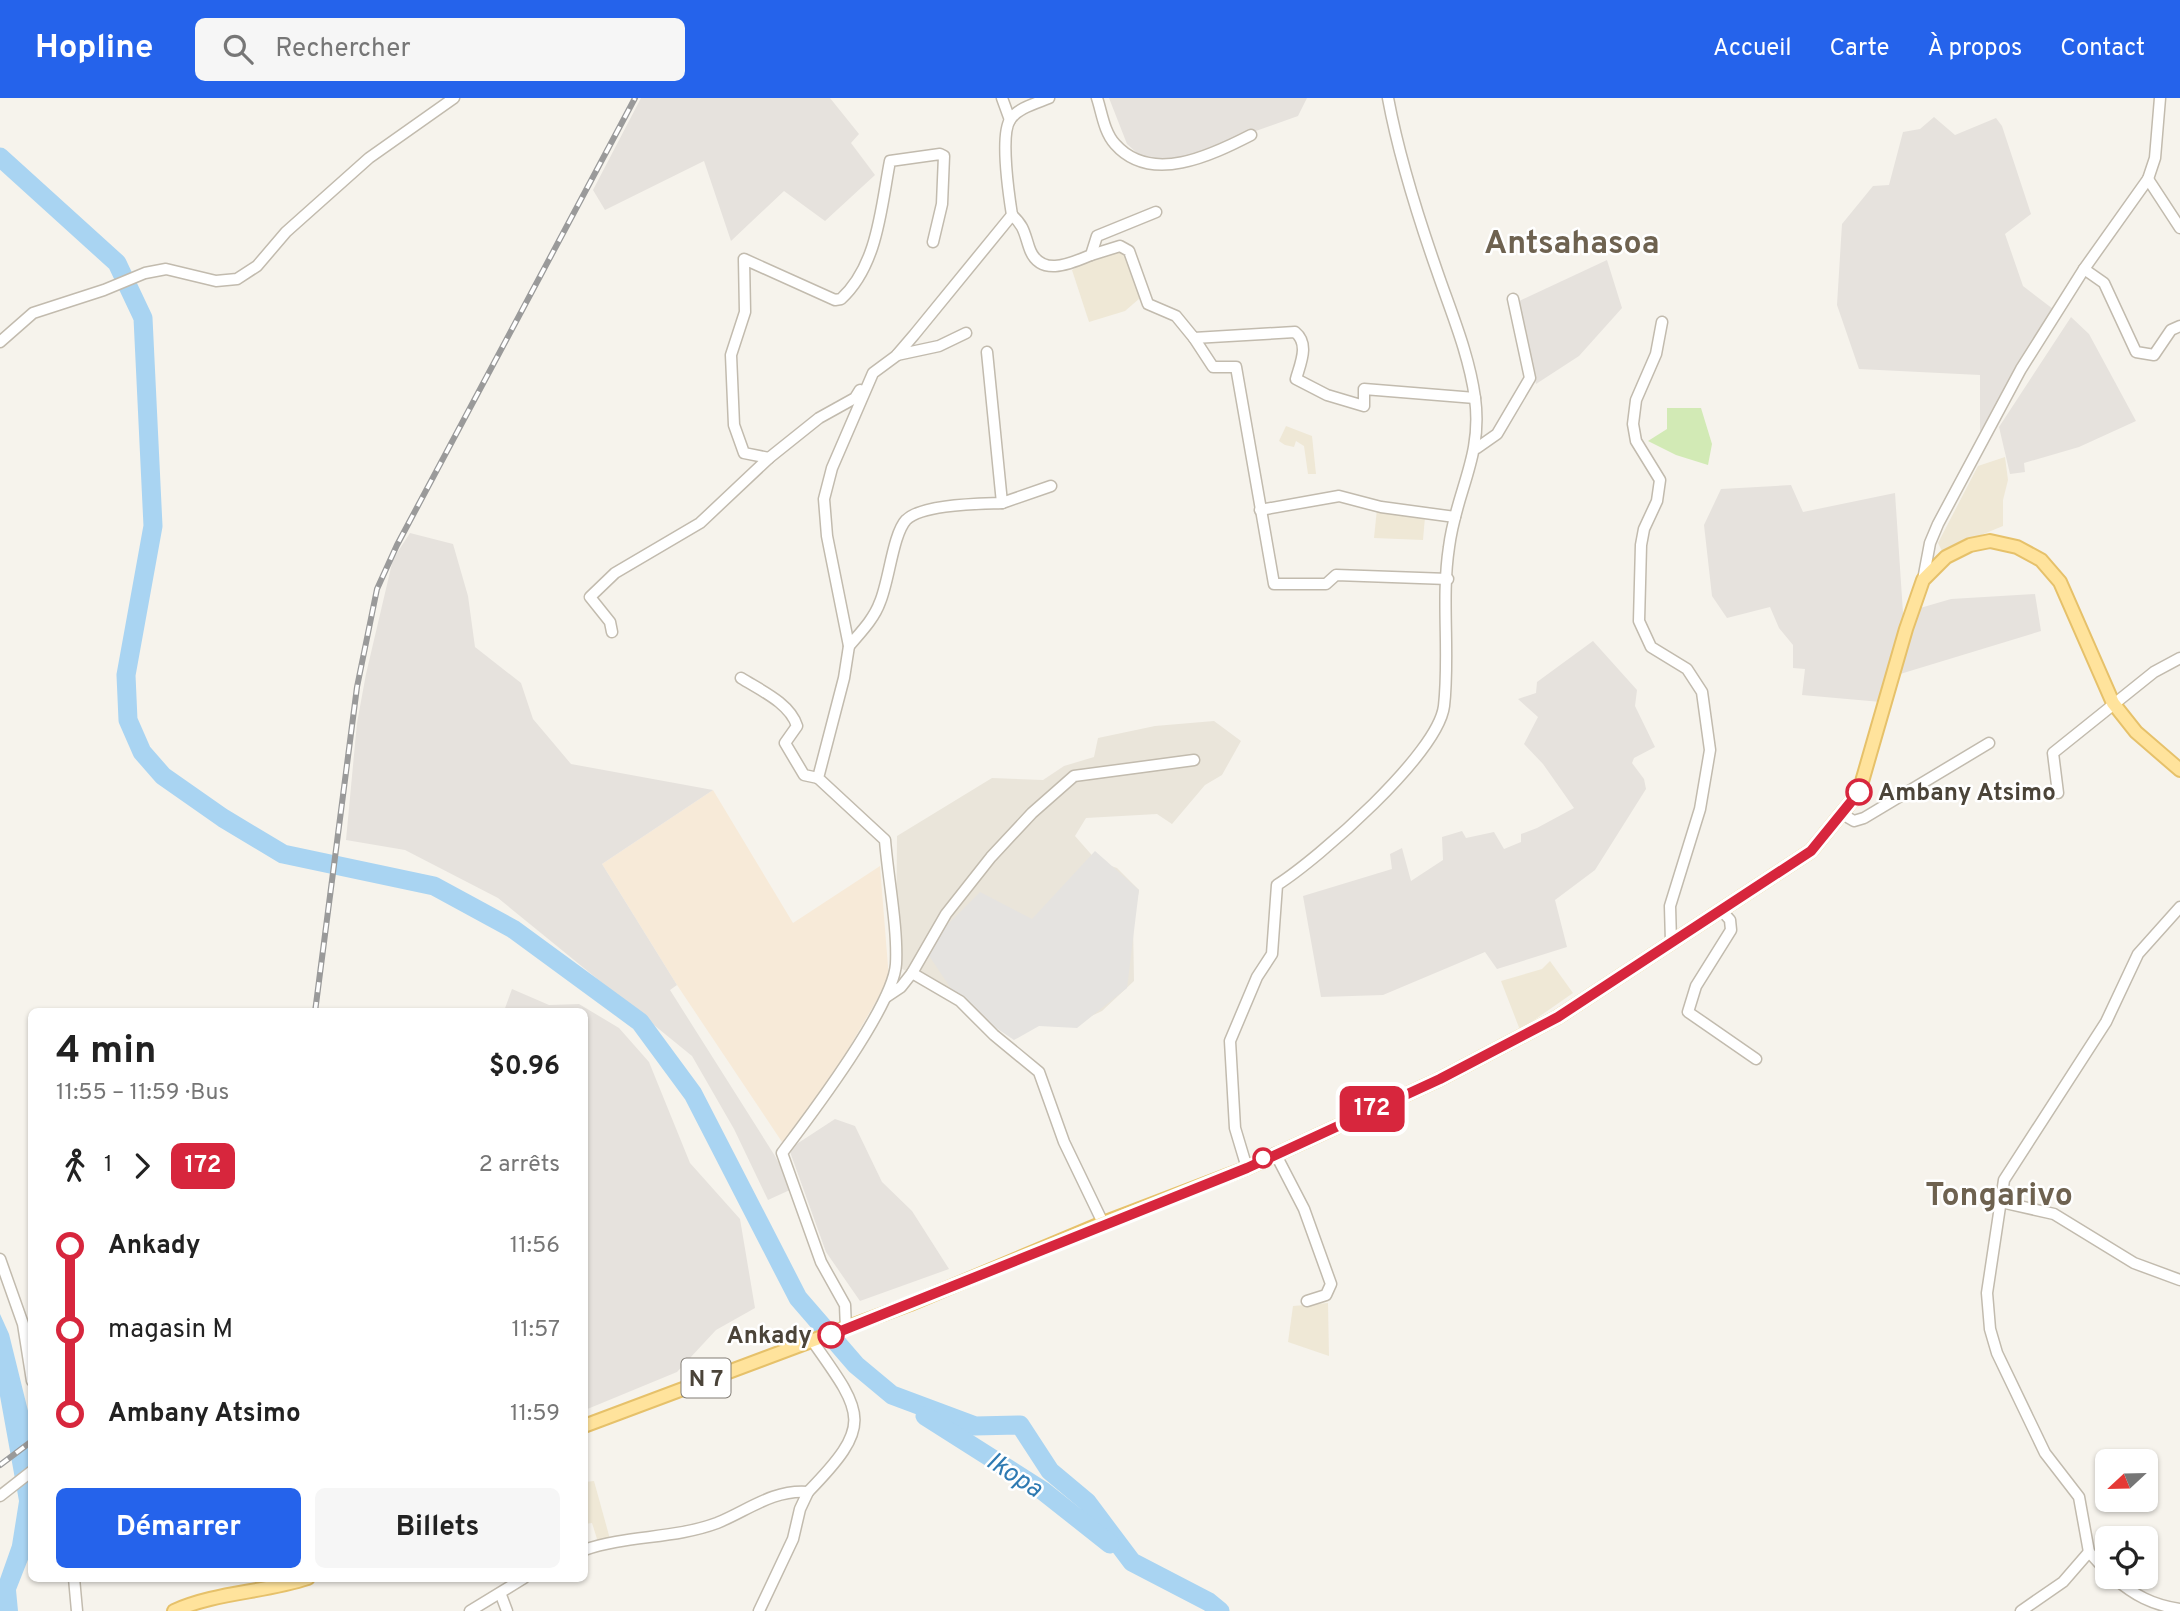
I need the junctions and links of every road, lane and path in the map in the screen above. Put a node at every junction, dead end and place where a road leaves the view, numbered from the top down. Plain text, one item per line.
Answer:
1 (454, 98) edge
2 (1002, 98) edge
3 (1049, 98) edge
4 (1097, 98) edge
5 (1388, 98) edge
6 (2160, 98) edge
7 (1010, 120) junction
8 (1251, 135) dead end
9 (2148, 179) junction
10 (1156, 212) dead end
11 (1012, 215) junction
12 (2180, 228) edge
13 (933, 242) dead end
14 (1091, 255) junction
15 (2084, 269) junction
16 (1513, 299) dead end
17 (1662, 322) dead end
18 (2180, 326) edge
19 (966, 333) dead end
20 (1194, 338) junction
21 (0, 342) edge
22 (987, 352) dead end
23 (896, 356) junction
24 (873, 373) junction
25 (1475, 398) junction
26 (1477, 448) junction
27 (769, 458) junction
28 (1051, 486) dead end
29 (1002, 503) junction
30 (1260, 510) junction
31 (1455, 517) junction
32 (1448, 579) junction
33 (1923, 580) junction
34 (612, 632) dead end
35 (849, 646) junction
36 (2180, 658) edge
37 (741, 678) dead end
38 (2113, 703) junction
39 (1989, 743) dead end
40 (1194, 760) dead end
41 (2180, 770) edge
42 (818, 778) junction
43 (2058, 793) dead end
44 (1842, 814) junction
45 (2180, 907) edge
46 (1721, 910) junction
47 (1671, 942) junction
48 (912, 972) junction
49 (886, 998) junction
50 (1756, 1059) dead end
51 (1275, 1153) junction
52 (1247, 1168) junction
53 (2001, 1202) junction
54 (1103, 1223) junction
55 (0, 1259) edge
56 (2180, 1280) edge
57 (1307, 1301) dead end
58 (846, 1329) junction
59 (813, 1342) junction
60 (28, 1356) edge
61 (588, 1424) edge
62 (28, 1474) edge
63 (808, 1492) junction
64 (0, 1496) edge
65 (588, 1549) edge
66 (2089, 1552) junction
67 (2095, 1559) edge
68 (74, 1582) edge
69 (294, 1582) edge
70 (519, 1582) edge
71 (2127, 1589) edge
72 (501, 1595) junction
73 (2039, 1607) edge
74 (2180, 1609) edge
75 (77, 1611) edge
76 (174, 1611) edge
77 (470, 1611) edge
78 (507, 1611) edge
79 (759, 1611) edge
80 (2021, 1611) edge

1 - 21 street
2 - 7 street
3 - 7 street
4 - 8 street
5 - 25 street
6 - 9 street
7 - 11 street
9 - 12 street
9 - 15 street
10 - 14 street
11 - 14 street
11 - 23 street
13 - 27 street
14 - 20 street
15 - 18 street
15 - 33 street
16 - 26 street
17 - 47 street
19 - 23 street
20 - 25 street
20 - 30 street
22 - 29 street
23 - 24 street
24 - 27 street
24 - 35 street
25 - 26 street
26 - 31 street
27 - 34 street
28 - 29 street
29 - 35 street
30 - 31 street
30 - 32 street
31 - 32 street
32 - 52 street
33 - 38 main road, N 7
33 - 44 main road, N 7
35 - 42 street
36 - 38 street
37 - 42 street
38 - 41 main road, N 7
38 - 43 street
39 - 44 street
40 - 48 street
42 - 49 street
44 - 46 main road, N 7
45 - 53 street
46 - 47 main road, N 7
46 - 50 street
47 - 51 main road, N 7
48 - 49 street
48 - 54 street
49 - 58 street
51 - 52 main road, N 7
51 - 57 street
52 - 54 main road, N 7
53 - 56 street
53 - 66 street
54 - 58 main road, N 7
55 - 60 street
58 - 59 main road, N 7
59 - 61 main road, N 7
59 - 63 street
62 - 64 street
63 - 65 street
63 - 79 street
66 - 67 street
66 - 73 street
68 - 75 street
69 - 76 main road
70 - 72 street
71 - 74 street
72 - 77 street
72 - 78 street
73 - 80 street

